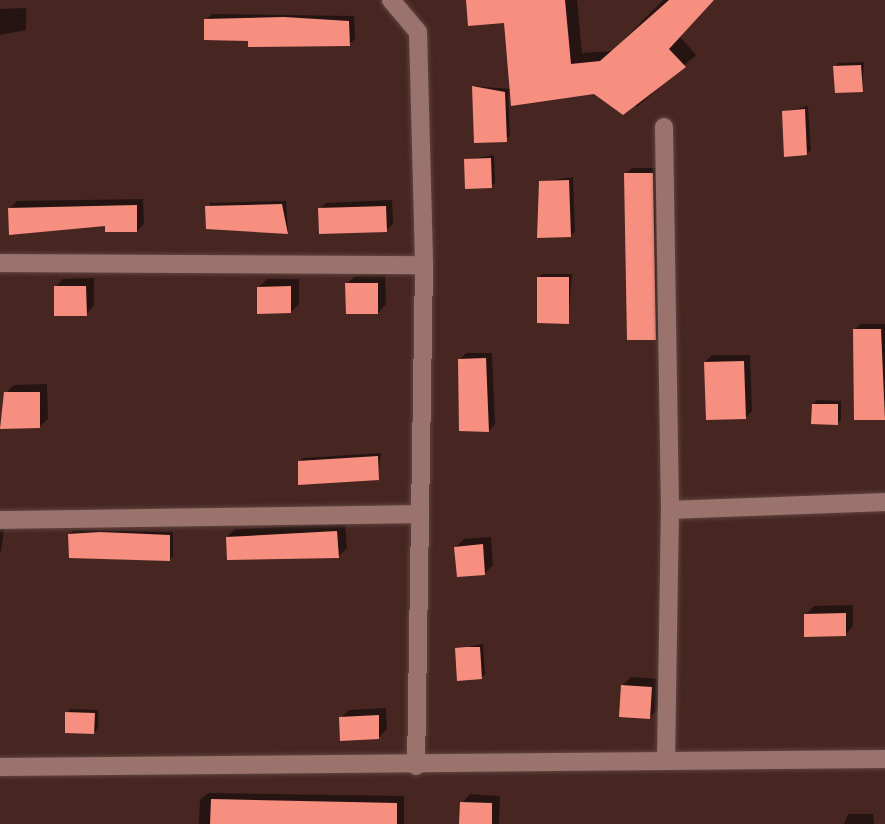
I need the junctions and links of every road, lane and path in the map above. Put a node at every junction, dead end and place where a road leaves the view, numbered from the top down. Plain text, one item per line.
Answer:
1 (391, 0) edge
2 (664, 127) dead end
3 (0, 263) edge
4 (424, 265) junction
5 (885, 502) edge
6 (670, 510) junction
7 (419, 514) junction
8 (0, 520) edge
9 (885, 759) edge
10 (666, 761) junction
11 (416, 766) junction
12 (0, 767) edge

1 - 4 street
2 - 6 street
3 - 4 street
4 - 7 street
5 - 6 street
6 - 10 street
7 - 8 street
7 - 11 street
9 - 10 street
10 - 11 street
11 - 12 street

